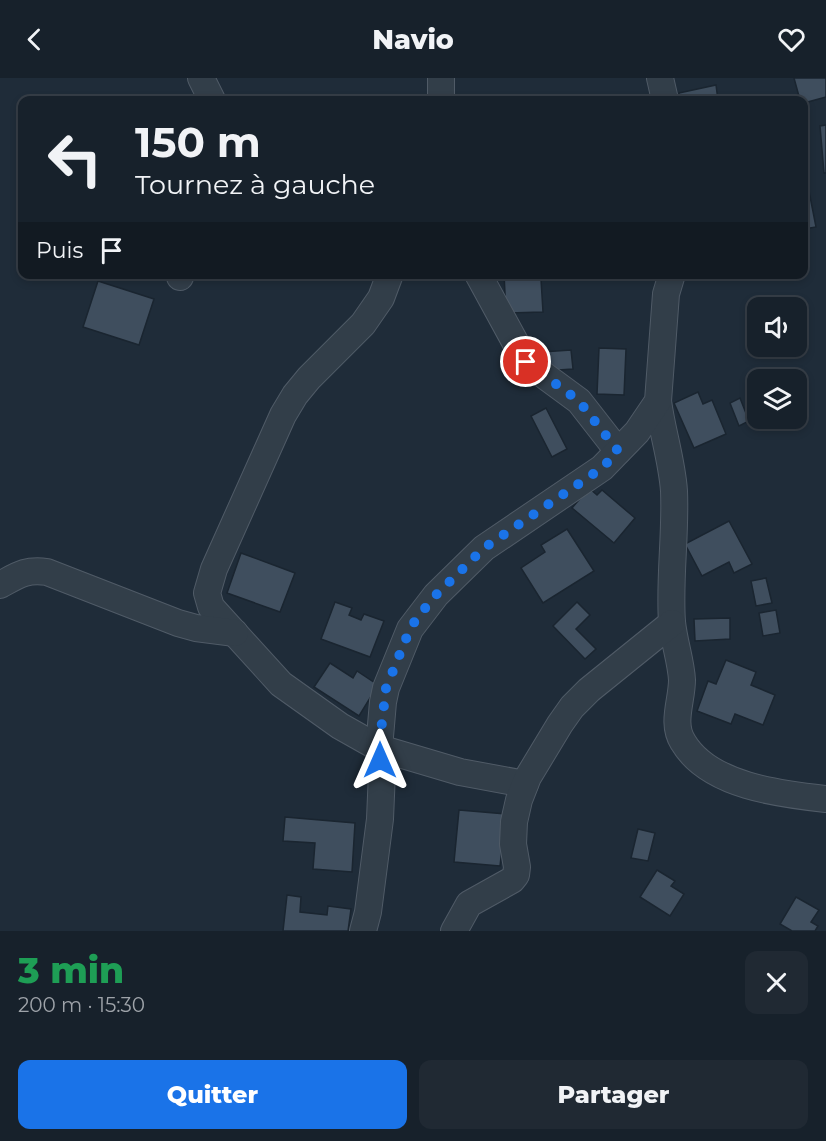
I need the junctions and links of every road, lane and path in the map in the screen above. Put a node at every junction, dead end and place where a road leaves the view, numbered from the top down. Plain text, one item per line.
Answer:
1 (201, 78) edge
2 (441, 78) edge
3 (660, 78) edge
4 (210, 96) edge
5 (441, 96) edge
6 (664, 96) edge
7 (388, 279) edge
8 (481, 279) edge
9 (670, 279) edge
10 (658, 401) junction
11 (618, 451) junction
12 (0, 585) edge
13 (672, 623) junction
14 (235, 633) junction
15 (379, 748) junction
16 (525, 784) junction
17 (826, 799) edge
18 (372, 925) edge
19 (454, 931) edge

1 - 4 street
2 - 5 street
3 - 6 street
7 - 14 street
8 - 11 street
9 - 10 street
10 - 11 street
10 - 13 street
11 - 15 street
12 - 14 street
13 - 16 street
13 - 17 street
14 - 15 street
15 - 16 street
15 - 18 street
16 - 19 street

